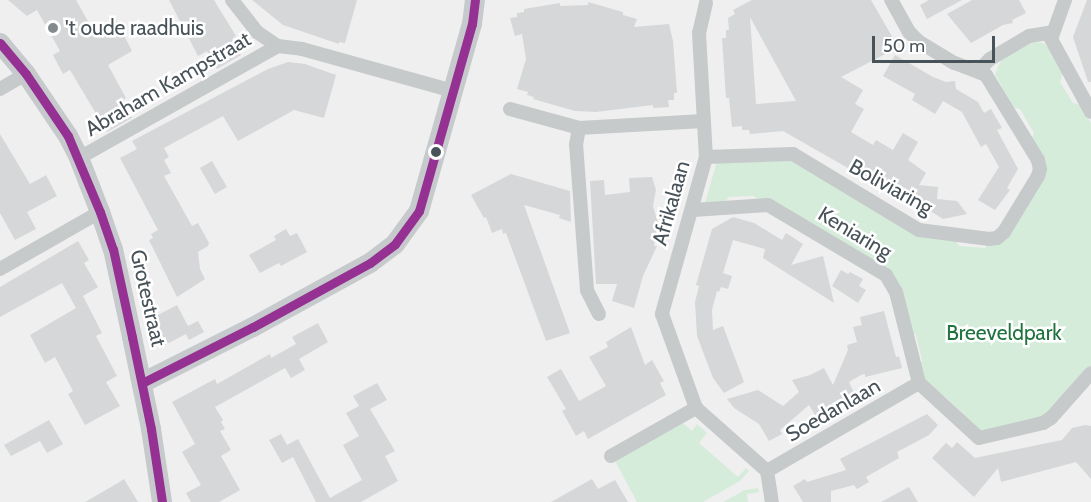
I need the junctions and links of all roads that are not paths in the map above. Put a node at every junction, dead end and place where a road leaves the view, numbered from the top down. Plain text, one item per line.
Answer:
1 (232, 0) edge
2 (475, 0) edge
3 (891, 0) edge
4 (1065, 0) edge
5 (705, 1) edge
6 (1053, 32) junction
7 (0, 43) edge
8 (278, 46) junction
9 (978, 71) junction
10 (26, 74) junction
11 (0, 89) edge
12 (453, 91) junction
13 (510, 109) dead end
14 (1091, 112) edge
15 (704, 121) junction
16 (579, 128) junction
17 (706, 157) junction
18 (80, 158) junction
19 (693, 210) junction
20 (100, 212) junction
21 (0, 269) edge
22 (599, 314) dead end
23 (1091, 372) edge
24 (142, 383) junction
25 (919, 383) junction
26 (696, 408) junction
27 (611, 456) dead end
28 (767, 471) junction
29 (162, 502) edge
30 (772, 502) edge

1 - 8 street, Abraham Kampstraat
2 - 12 street
3 - 9 street, Boliviaring
4 - 6 street
5 - 15 street, Afrikalaan
6 - 9 street
6 - 14 street
7 - 10 street, Grotestraat
8 - 12 street, Abraham Kampstraat
8 - 18 street, Abraham Kampstraat
9 - 17 street, Boliviaring
10 - 11 street
10 - 18 street, Grotestraat
12 - 24 street
13 - 16 street
15 - 16 street
15 - 17 street, Afrikalaan
16 - 22 street
17 - 19 street, Afrikalaan
18 - 20 street, Grotestraat
19 - 25 street, Keniaring
19 - 26 street, Afrikalaan
20 - 21 street
20 - 24 street, Grotestraat
23 - 25 street
24 - 29 street, Grotestraat
25 - 28 street, Soedanlaan
26 - 27 street
26 - 28 street, Afrikalaan
28 - 30 street

